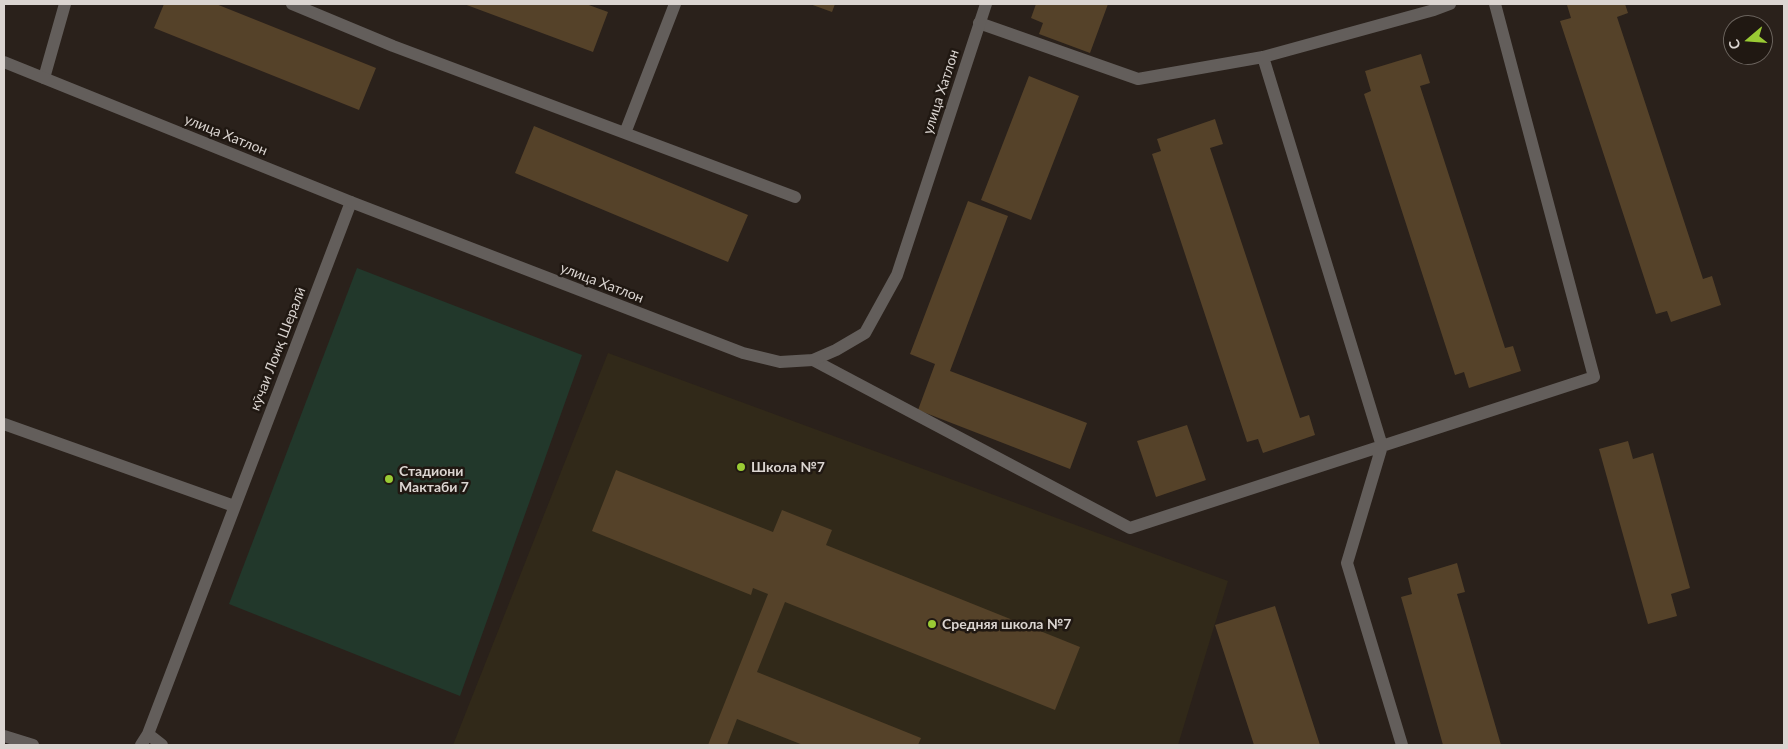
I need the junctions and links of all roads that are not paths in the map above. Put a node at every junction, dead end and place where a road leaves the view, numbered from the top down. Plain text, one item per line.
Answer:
1 (65, 4) edge
2 (292, 4) edge
3 (675, 4) edge
4 (986, 4) edge
5 (1450, 4) edge
6 (1496, 4) edge
7 (979, 23) junction
8 (1264, 57) junction
9 (4, 62) edge
10 (44, 78) junction
11 (625, 133) junction
12 (795, 197) dead end
13 (351, 202) junction
14 (813, 360) junction
15 (4, 424) edge
16 (1382, 446) junction
17 (234, 506) junction
18 (148, 734) junction
19 (4, 736) edge
20 (32, 745) edge
21 (141, 745) edge
22 (162, 745) edge
23 (1402, 745) edge

1 - 10 street
2 - 11 street
3 - 11 street
4 - 7 street, улица Хатлон
5 - 8 street
6 - 16 street
7 - 8 street
7 - 14 street, улица Хатлон
8 - 16 street
9 - 10 street, улица Хатлон
10 - 13 street, улица Хатлон
11 - 12 street
13 - 14 street, улица Хатлон
13 - 17 street, кӯчаи Лоиқ Шералӣ
14 - 16 street
15 - 17 street
16 - 23 street
17 - 18 street, кӯчаи Лоиқ Шералӣ
18 - 21 street, кӯчаи Лоиқ Шералӣ
18 - 22 street
19 - 20 street

